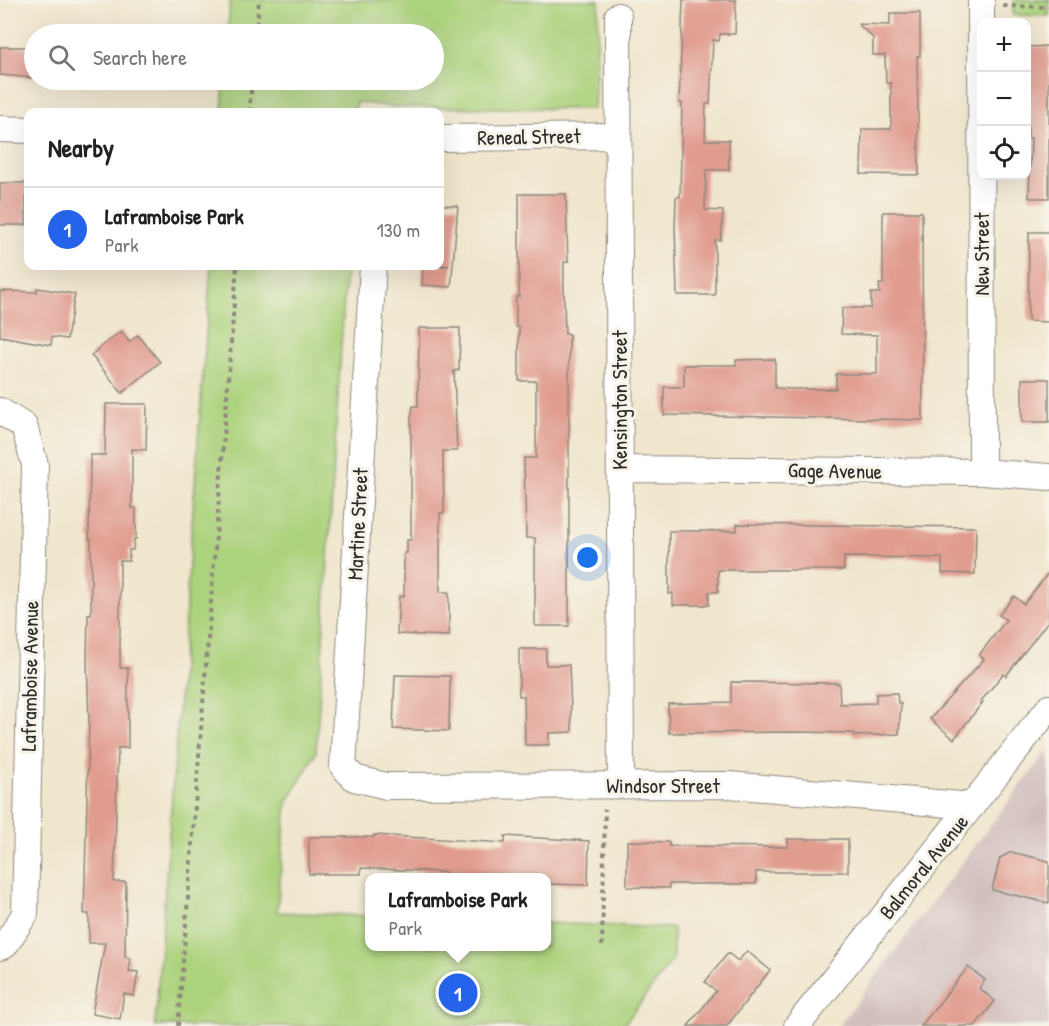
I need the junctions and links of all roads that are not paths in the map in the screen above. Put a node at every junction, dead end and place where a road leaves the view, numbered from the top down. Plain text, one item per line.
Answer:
1 (981, 3) edge
2 (618, 16) dead end
3 (0, 129) edge
4 (24, 130) edge
5 (618, 136) junction
6 (444, 138) edge
7 (373, 270) edge
8 (0, 411) edge
9 (620, 469) junction
10 (982, 472) junction
11 (1049, 477) edge
12 (1049, 708) edge
13 (354, 778) joint
14 (613, 785) junction
15 (972, 806) junction
16 (0, 947) edge
17 (797, 1026) edge

1 - 10 street, New Street
2 - 5 street, Kensington Street
3 - 4 street
5 - 6 street, Reneal Street
5 - 9 street, Kensington Street
7 - 13 street, Martine Street
8 - 16 street, Laframboise Avenue
9 - 10 street, Gage Avenue
9 - 14 street, Kensington Street
10 - 11 street, Gage Avenue
12 - 15 street, Balmoral Avenue
13 - 14 street, Windsor Street
14 - 15 street, Windsor Street
15 - 17 street, Balmoral Avenue

